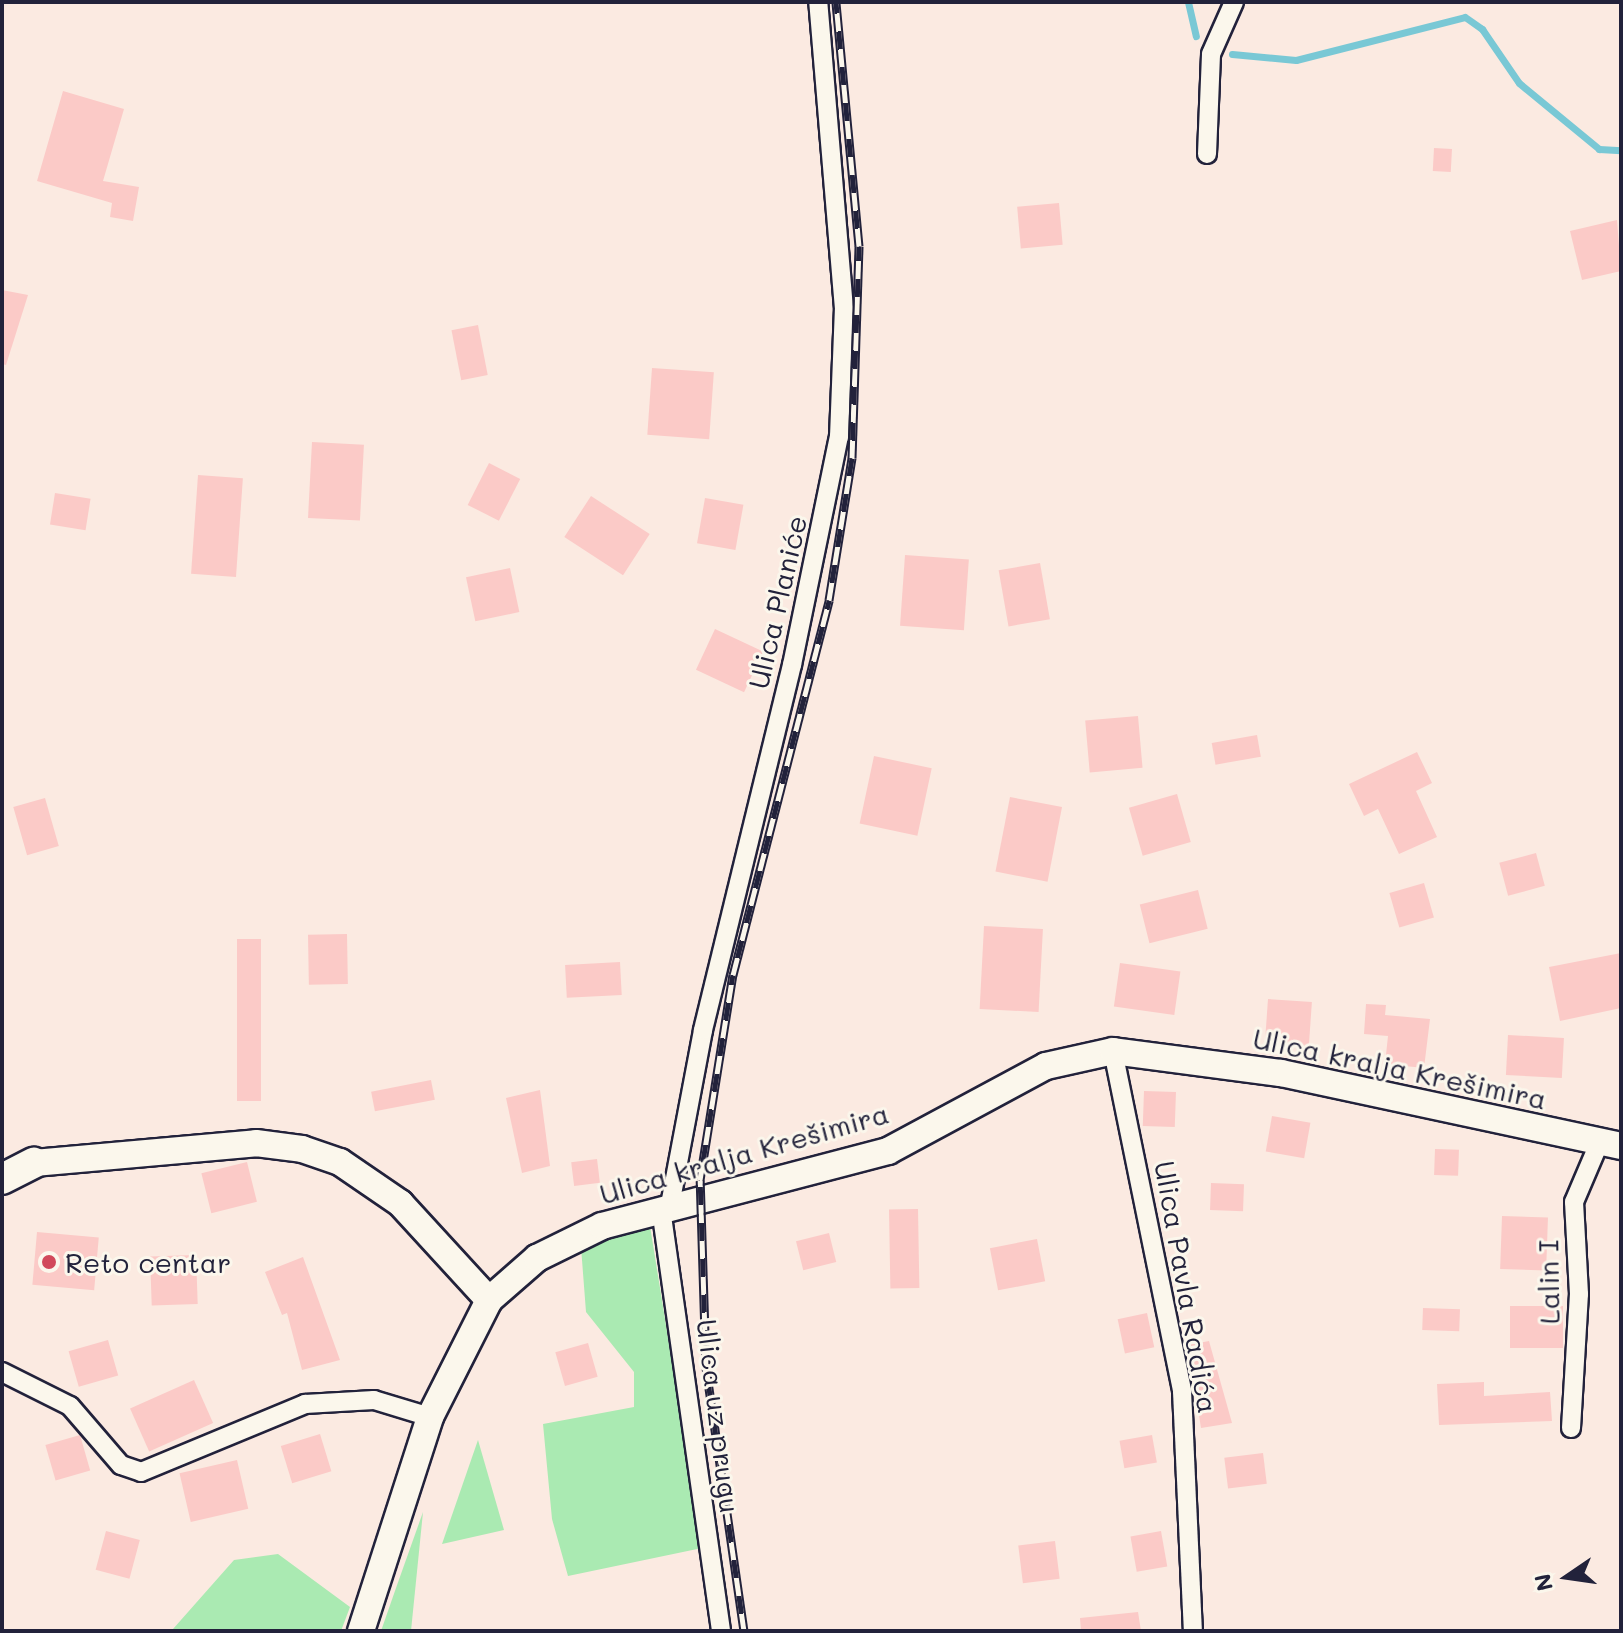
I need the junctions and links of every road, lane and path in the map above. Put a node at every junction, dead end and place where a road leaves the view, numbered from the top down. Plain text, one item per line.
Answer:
1 (818, 2) edge
2 (1234, 2) edge
3 (1207, 154) dead end
4 (1113, 1051) junction
5 (1611, 1143) edge
6 (2, 1155) edge
7 (34, 1163) junction
8 (2, 1179) edge
9 (666, 1207) junction
10 (489, 1300) junction
11 (2, 1372) edge
12 (430, 1417) junction
13 (1571, 1428) dead end
14 (361, 1631) edge
15 (721, 1631) edge
16 (1193, 1631) edge

1 - 9 street, Ulica Planiće
2 - 3 street
4 - 5 street, Ulica kralja Krešimira
4 - 9 street, Ulica kralja Krešimira
4 - 16 street, Ulica Pavla Radića
5 - 13 street, Lalin I
6 - 7 main road
7 - 8 main road
7 - 10 street
9 - 10 street, Ulica kralja Krešimira
9 - 15 street, Ulica uz prugu
10 - 12 street, Ulica kralja Krešimira
11 - 12 street
12 - 14 street, Ulica kralja Krešimira

